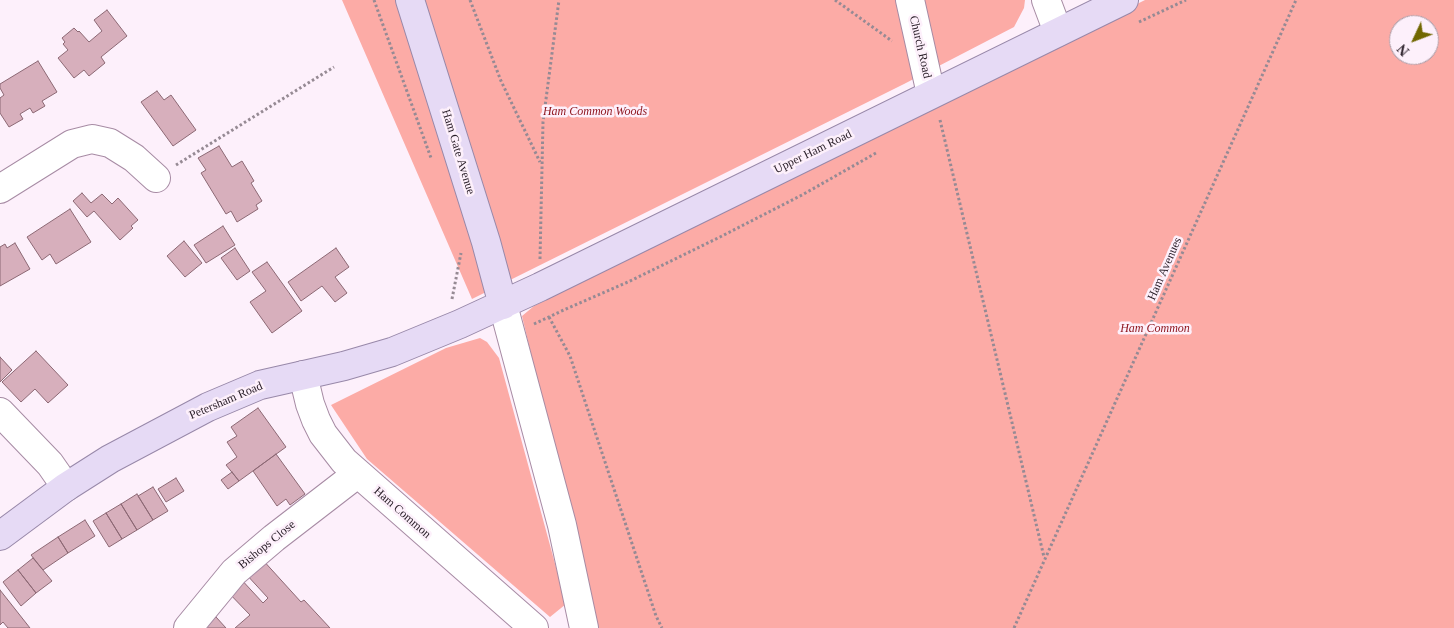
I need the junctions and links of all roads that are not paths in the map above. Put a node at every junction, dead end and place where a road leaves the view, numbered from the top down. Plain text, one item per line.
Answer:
1 (410, 0) edge
2 (910, 0) edge
3 (1046, 0) edge
4 (1127, 13) edge
5 (1058, 32) junction
6 (931, 94) junction
7 (156, 178) road end
8 (0, 189) edge
9 (502, 305) junction
10 (304, 375) junction
11 (0, 412) edge
12 (357, 474) junction
13 (66, 487) junction
14 (0, 536) edge
15 (188, 628) edge
16 (534, 628) edge
17 (584, 628) edge

1 - 9 main road, Ham Gate Avenue
2 - 6 street, Church Road
3 - 5 street
4 - 5 main road, Upper Ham Road
5 - 6 main road, Upper Ham Road
6 - 9 main road, Upper Ham Road
7 - 8 street
9 - 10 main road, Petersham Road
9 - 17 street
10 - 12 street, Ham Common
10 - 13 main road, Petersham Road
11 - 13 street
12 - 15 street, Bishops Close
12 - 16 street, Ham Common
13 - 14 main road, Petersham Road

